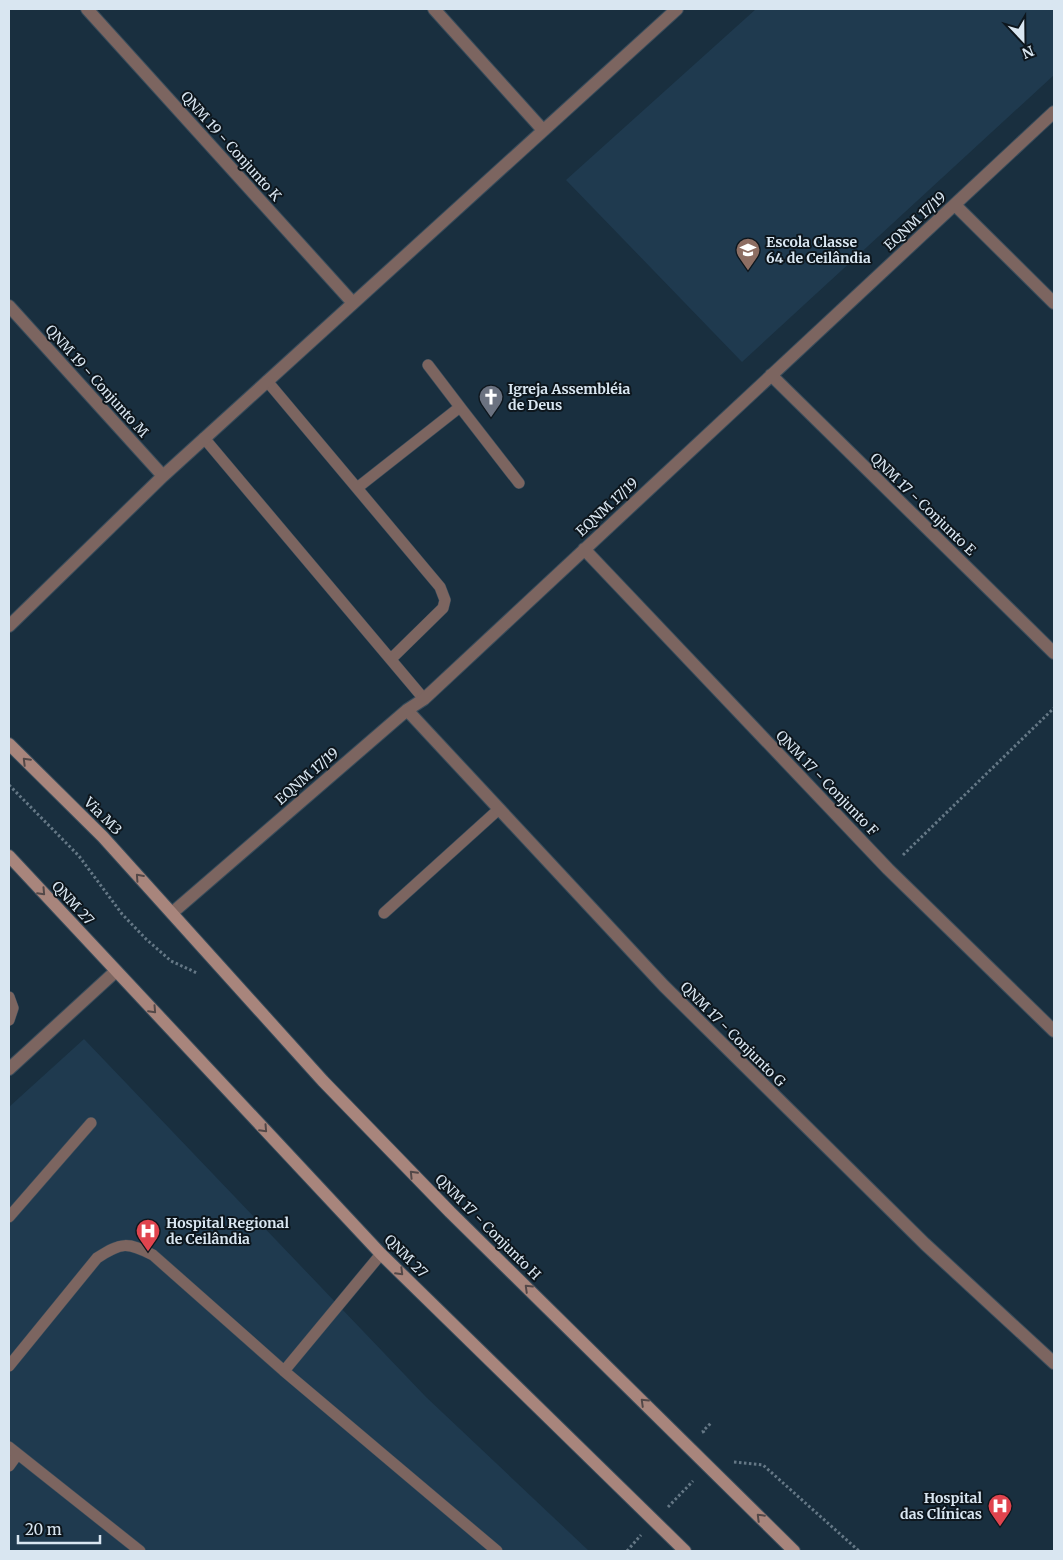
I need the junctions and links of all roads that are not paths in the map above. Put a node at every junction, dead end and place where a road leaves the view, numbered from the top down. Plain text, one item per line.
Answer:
1 (88, 9) edge
2 (434, 9) edge
3 (677, 9) edge
4 (1054, 112) edge
5 (542, 129) junction
6 (955, 205) junction
7 (353, 303) junction
8 (1054, 303) edge
9 (9, 306) edge
10 (428, 365) dead end
11 (771, 376) junction
12 (267, 381) junction
13 (460, 407) junction
14 (204, 438) junction
15 (162, 476) junction
16 (519, 483) dead end
17 (357, 488) junction
18 (584, 549) junction
19 (9, 626) edge
20 (1054, 653) edge
21 (391, 659) junction
22 (424, 698) junction
23 (407, 710) junction
24 (9, 744) edge
25 (499, 809) junction
26 (9, 856) edge
27 (172, 913) junction
28 (384, 913) dead end
29 (116, 971) junction
30 (9, 997) edge
31 (9, 1020) edge
32 (1054, 1032) edge
33 (9, 1069) edge
34 (90, 1123) dead end
35 (9, 1217) edge
36 (381, 1254) junction
37 (1054, 1364) edge
38 (9, 1366) edge
39 (284, 1371) junction
40 (9, 1447) edge
41 (17, 1455) junction
42 (9, 1466) edge
43 (140, 1551) edge
44 (497, 1551) edge
45 (685, 1551) edge
46 (794, 1551) edge

1 - 7 street, QNM 19 - Conjunto K
2 - 5 street
3 - 5 street
4 - 6 street, EQNM 17/19
5 - 7 street
6 - 8 street
6 - 11 street, EQNM 17/19
7 - 12 street
9 - 15 street, QNM 19 - Conjunto M
10 - 13 lane
11 - 18 street, EQNM 17/19
11 - 20 street, QNM 17 - Conjunto E
12 - 14 street
12 - 17 lane
13 - 16 lane
13 - 17 lane
14 - 15 street
14 - 21 lane
15 - 19 street
17 - 21 lane
18 - 22 street, EQNM 17/19
18 - 32 street, QNM 17 - Conjunto F
21 - 22 lane
22 - 23 street, EQNM 17/19
23 - 25 street, QNM 17 - Conjunto G
23 - 27 street, EQNM 17/19
27 -> 24 main road, Via M3
25 - 28 lane
25 - 37 street, QNM 17 - Conjunto G
26 -> 29 main road, QNM 27
46 -> 27 main road, QNM 17 - Conjunto H
29 - 33 street
29 -> 36 main road, QNM 27
30 - 31 lane
34 - 35 lane
36 - 39 lane
36 -> 45 main road, QNM 27
38 - 39 lane
39 - 44 lane
40 - 41 lane
41 - 42 lane
41 - 43 lane

